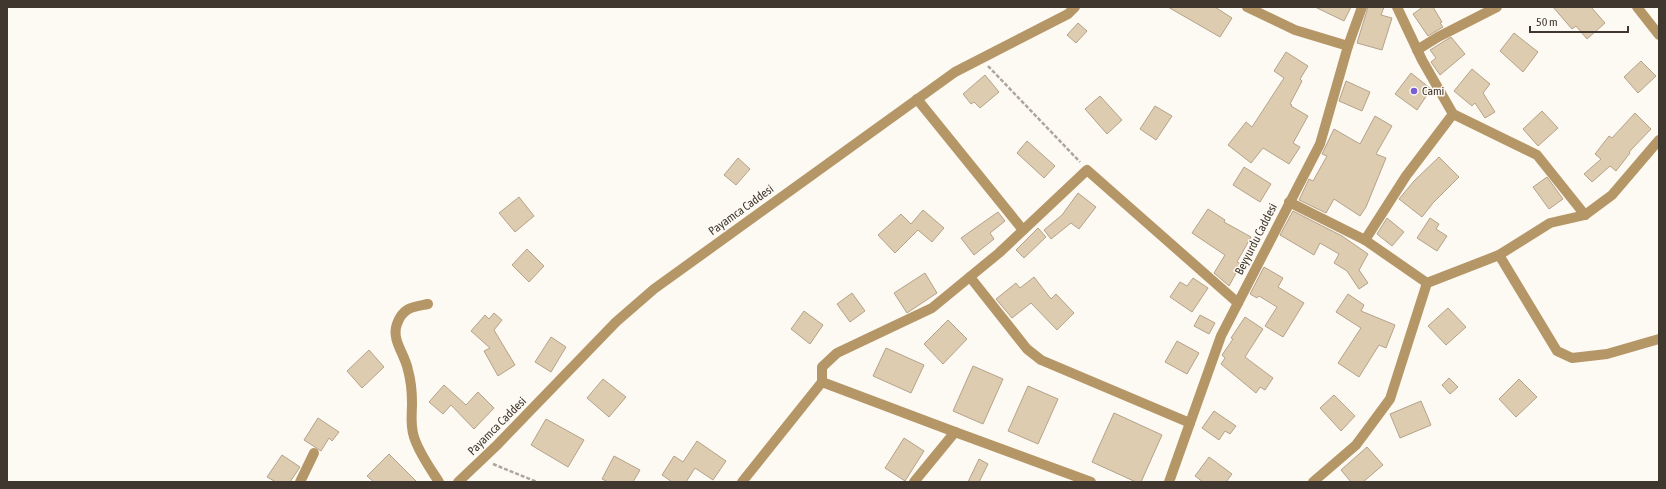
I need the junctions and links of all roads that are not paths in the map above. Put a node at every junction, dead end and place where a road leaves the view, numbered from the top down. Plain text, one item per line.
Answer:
1 (1075, 7) edge
2 (1247, 7) edge
3 (1362, 7) edge
4 (1397, 7) edge
5 (1497, 7) edge
6 (1637, 7) edge
7 (1659, 34) edge
8 (1348, 46) junction
9 (1417, 50) junction
10 (917, 99) junction
11 (1452, 114) junction
12 (1659, 140) edge
13 (1289, 202) junction
14 (1585, 215) junction
15 (1023, 230) junction
16 (1365, 240) junction
17 (1499, 255) junction
18 (970, 277) junction
19 (1427, 283) junction
20 (1238, 303) junction
21 (428, 304) dead end
22 (1659, 339) edge
23 (822, 382) junction
24 (1190, 423) junction
25 (955, 432) junction
26 (314, 453) dead end
27 (300, 482) edge
28 (440, 482) edge
29 (458, 482) edge
30 (742, 482) edge
31 (914, 482) edge
32 (1091, 482) edge
33 (1169, 482) edge
34 (1313, 482) edge

1 - 10 street, Payamca Caddesi
2 - 8 street
3 - 8 street, Beyyurdu Caddesi
4 - 9 street
5 - 9 street
6 - 7 street
8 - 13 street, Beyyurdu Caddesi
9 - 11 street
10 - 15 street
10 - 29 street, Payamca Caddesi
11 - 14 street
11 - 16 street
12 - 14 street
13 - 16 street
13 - 20 street, Beyyurdu Caddesi
14 - 17 street
15 - 18 street
15 - 20 street
16 - 19 street
17 - 19 street
17 - 22 street
18 - 23 street
18 - 24 street
19 - 34 street
20 - 24 street, Beyyurdu Caddesi
21 - 28 street
23 - 25 street
23 - 30 street
24 - 33 street, Beyyurdu Caddesi
25 - 31 street
25 - 32 street
26 - 27 street

